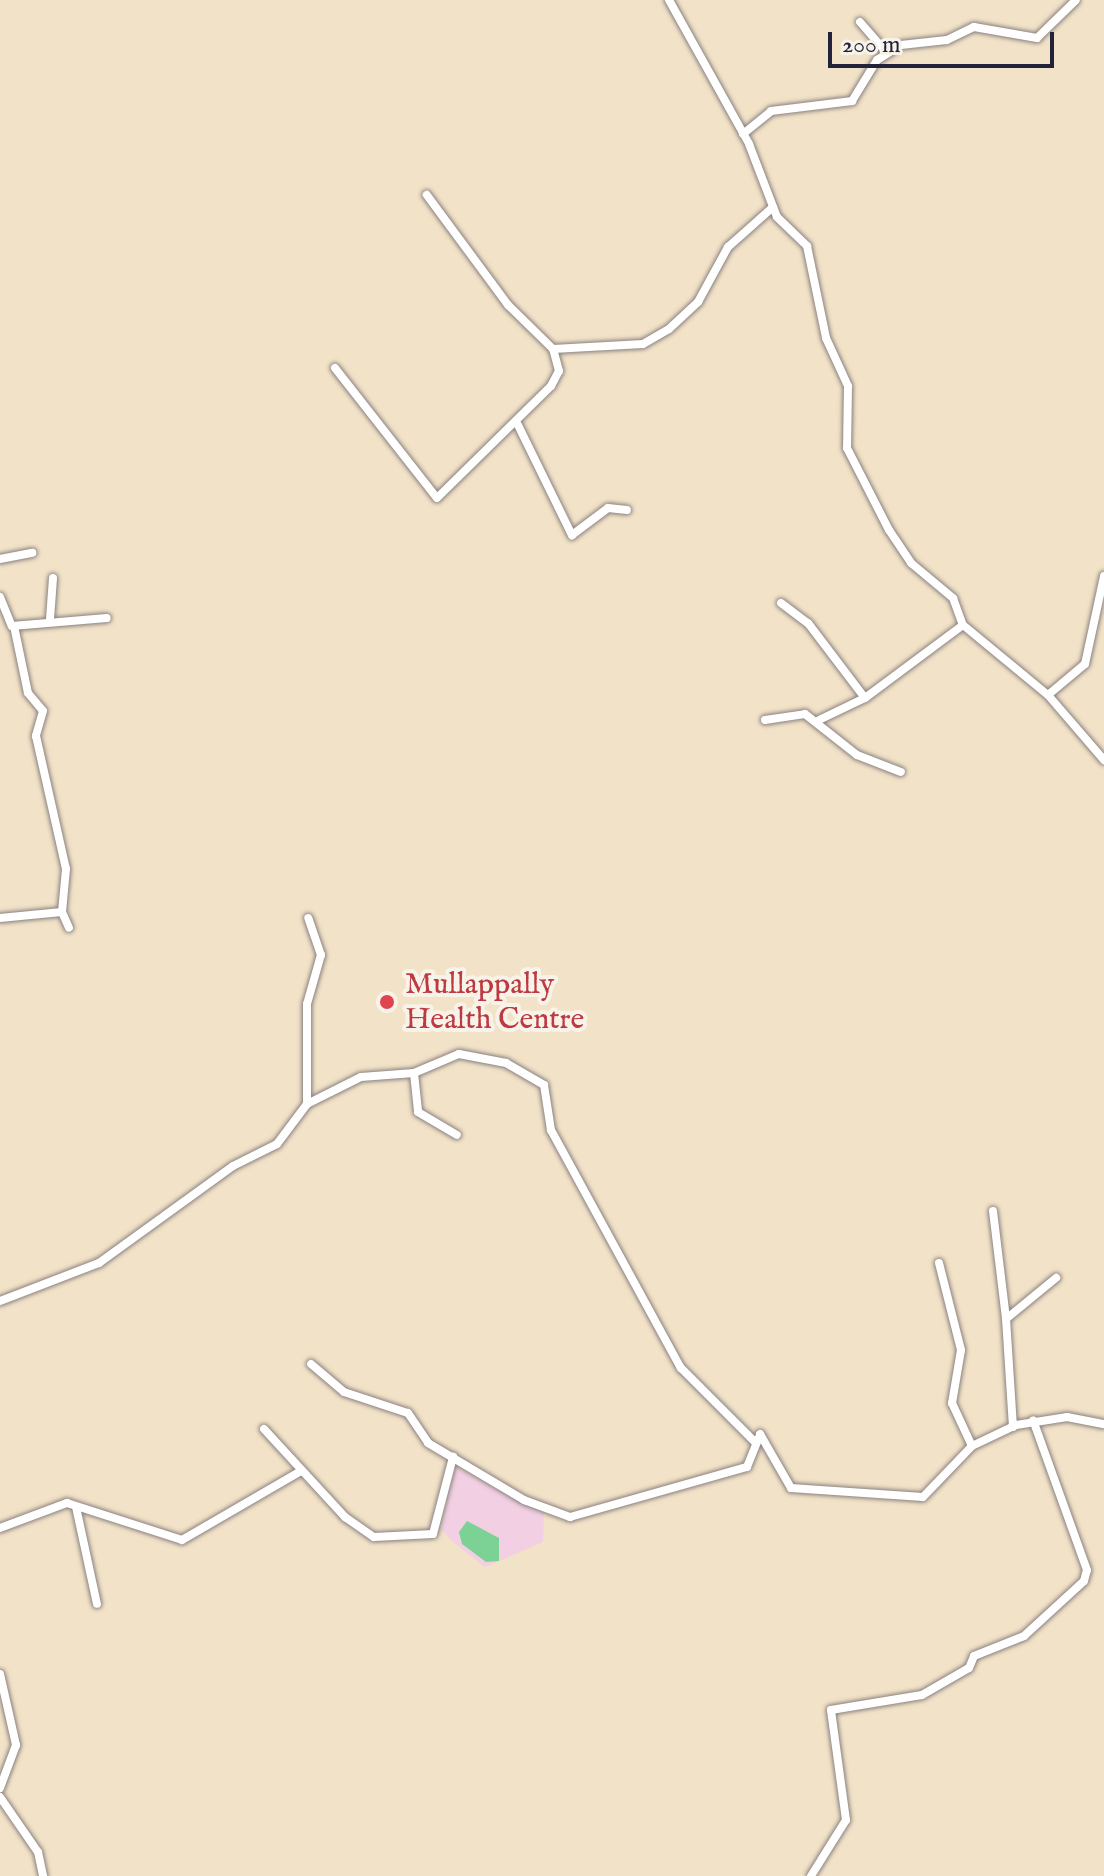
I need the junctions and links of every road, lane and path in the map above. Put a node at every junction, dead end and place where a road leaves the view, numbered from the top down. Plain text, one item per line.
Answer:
1 (669, 0) edge
2 (1076, 0) edge
3 (860, 22) dead end
4 (886, 52) junction
5 (743, 134) junction
6 (427, 195) dead end
7 (773, 207) junction
8 (553, 349) junction
9 (335, 368) dead end
10 (518, 425) junction
11 (627, 510) dead end
12 (32, 553) dead end
13 (0, 559) edge
14 (1104, 576) edge
15 (53, 578) dead end
16 (0, 597) edge
17 (781, 603) dead end
18 (107, 618) dead end
19 (50, 619) junction
20 (963, 625) junction
21 (14, 626) junction
22 (1048, 695) junction
23 (865, 698) junction
24 (765, 720) dead end
25 (819, 720) junction
26 (1104, 760) edge
27 (901, 772) dead end
28 (62, 912) junction
29 (0, 918) edge
30 (308, 918) dead end
31 (69, 928) dead end
32 (414, 1073) junction
33 (307, 1104) junction
34 (457, 1135) dead end
35 (993, 1211) dead end
36 (939, 1263) dead end
37 (1056, 1278) dead end
38 (0, 1301) edge
39 (1006, 1319) junction
40 (311, 1364) dead end
41 (1033, 1420) junction
42 (1104, 1424) edge
43 (1013, 1427) junction
44 (264, 1429) dead end
45 (755, 1442) junction
46 (972, 1446) junction
47 (453, 1457) junction
48 (301, 1471) junction
49 (76, 1507) junction
50 (0, 1528) edge
51 (97, 1604) dead end
52 (0, 1674) edge
53 (0, 1788) edge
54 (0, 1798) edge
55 (43, 1876) edge
56 (811, 1876) edge

1 - 5 street
2 - 4 street
3 - 4 street
4 - 5 street
5 - 7 street
6 - 8 street
7 - 8 street
7 - 20 street
8 - 10 street
9 - 10 street
10 - 11 street
12 - 13 street
14 - 22 street
15 - 19 street
16 - 21 street
17 - 23 street
18 - 19 street
19 - 21 street
20 - 22 street
20 - 23 street
21 - 28 street
22 - 26 street
23 - 25 street
24 - 25 street
25 - 27 street
28 - 29 street
28 - 31 street
30 - 33 street
32 - 33 street
32 - 34 street
32 - 45 street
33 - 38 street
35 - 39 street
36 - 46 street
37 - 39 street
39 - 43 street
40 - 47 street
41 - 42 street
41 - 43 street
41 - 56 street
43 - 46 street
44 - 48 street
45 - 46 street
45 - 47 street
47 - 48 street
48 - 49 street
49 - 50 street
49 - 51 street
52 - 53 street
54 - 55 street

